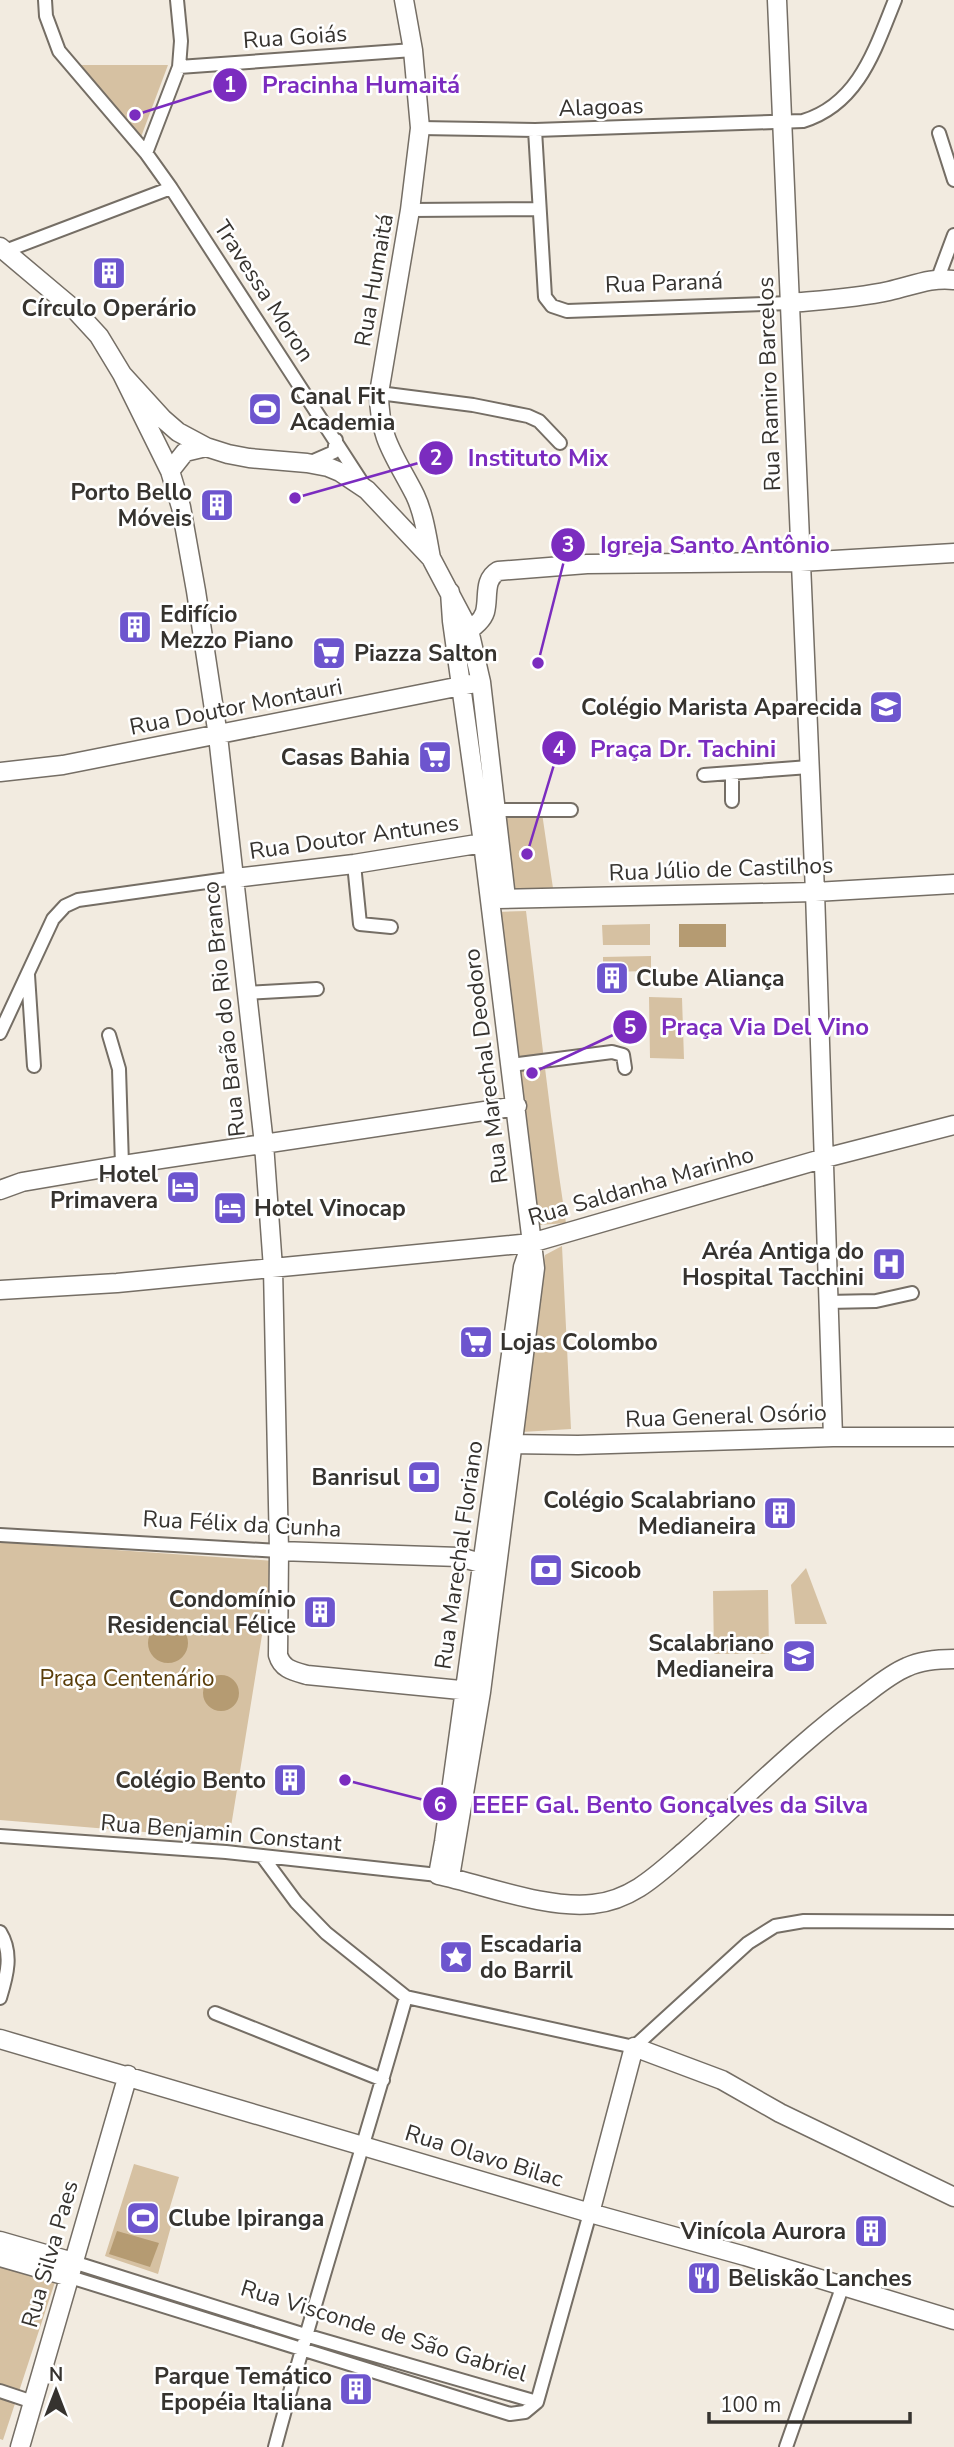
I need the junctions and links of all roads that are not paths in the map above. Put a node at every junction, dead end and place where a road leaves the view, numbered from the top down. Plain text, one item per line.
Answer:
1 (45, 0) edge
2 (177, 0) edge
3 (404, 0) edge
4 (777, 0) edge
5 (895, 0) edge
6 (414, 50) junction
7 (179, 67) junction
8 (783, 123) junction
9 (420, 128) junction
10 (534, 130) junction
11 (939, 133) dead end
12 (146, 153) junction
13 (954, 180) edge
14 (171, 188) junction
15 (538, 209) junction
16 (410, 210) junction
17 (954, 234) edge
18 (2, 249) edge
19 (946, 279) edge
20 (791, 303) junction
21 (122, 374) junction
22 (379, 393) junction
23 (336, 440) junction
24 (560, 443) dead end
25 (206, 447) junction
26 (307, 463) junction
27 (170, 471) junction
28 (367, 490) junction
29 (954, 553) edge
30 (430, 558) junction
31 (800, 562) junction
32 (450, 592) junction
33 (469, 630) junction
34 (454, 641) junction
35 (481, 682) junction
36 (461, 687) junction
37 (218, 736) junction
38 (809, 767) junction
39 (0, 772) edge
40 (732, 773) junction
41 (704, 775) dead end
42 (732, 801) dead end
43 (496, 810) junction
44 (571, 810) dead end
45 (484, 844) junction
46 (354, 864) junction
47 (234, 878) junction
48 (954, 884) edge
49 (815, 892) junction
50 (498, 899) junction
51 (391, 927) dead end
52 (28, 975) junction
53 (317, 989) dead end
54 (247, 993) junction
55 (0, 1033) edge
56 (109, 1035) dead end
57 (511, 1065) junction
58 (34, 1066) dead end
59 (625, 1068) dead end
60 (517, 1106) junction
61 (954, 1125) edge
62 (264, 1144) junction
63 (825, 1158) junction
64 (122, 1165) junction
65 (0, 1190) edge
66 (531, 1243) junction
67 (535, 1262) joint
68 (273, 1268) junction
69 (0, 1290) edge
70 (912, 1293) dead end
71 (827, 1302) junction
72 (833, 1437) junction
73 (954, 1437) edge
74 (507, 1444) junction
75 (0, 1535) edge
76 (279, 1551) junction
77 (481, 1563) junction
78 (495, 1595) junction
79 (954, 1659) edge
80 (473, 1691) junction
81 (0, 1836) edge
82 (262, 1856) junction
83 (444, 1876) junction
84 (954, 1922) edge
85 (0, 1931) edge
86 (406, 1997) junction
87 (0, 1998) edge
88 (215, 2013) dead end
89 (0, 2039) edge
90 (634, 2048) junction
91 (128, 2076) junction
92 (383, 2080) junction
93 (362, 2145) junction
94 (954, 2197) edge
95 (590, 2213) junction
96 (0, 2241) edge
97 (0, 2257) edge
98 (71, 2269) junction
99 (843, 2285) junction
100 (954, 2320) edge
101 (304, 2335) junction
102 (300, 2350) junction
103 (459, 2379) junction
104 (0, 2391) edge
105 (454, 2397) junction
106 (33, 2402) junction
107 (537, 2402) junction
108 (20, 2447) edge
109 (275, 2447) edge
110 (786, 2447) edge

1 - 12 street, Travessa Moron
2 - 7 street
3 - 6 main road, Rua Humaitá
4 - 8 main road, Rua Ramiro Barcelos
5 - 8 street, Alagoas
6 - 7 street, Rua Goiás
6 - 9 main road, Rua Humaitá
7 - 12 street
8 - 10 street, Alagoas
8 - 20 main road, Rua Ramiro Barcelos
9 - 10 street, Alagoas
9 - 16 main road, Rua Humaitá
10 - 15 street, Rua Paraná
11 - 13 street
12 - 14 street, Travessa Moron
14 - 18 street
14 - 23 street, Travessa Moron
15 - 16 street
15 - 20 street, Rua Paraná
16 - 22 main road, Rua Humaitá
17 - 19 street
18 - 21 main road
19 - 20 main road, Rua Paraná
20 - 31 main road, Rua Ramiro Barcelos
21 - 25 main road, Rua Marechal Deodoro
21 - 27 main road, Rua Barão do Rio Branco
22 - 24 street
22 - 30 main road, Rua Humaitá
23 - 26 street
23 - 28 street, Travessa Moron
25 - 26 main road, Rua Marechal Deodoro
25 - 27 main road
26 - 28 main road, Rua Marechal Deodoro
27 - 37 main road, Rua Barão do Rio Branco
28 - 30 main road, Rua Marechal Deodoro
29 - 31 main road
30 - 32 main road, Rua Marechal Deodoro
31 - 33 main road
31 - 38 main road, Rua Ramiro Barcelos
32 - 33 main road, Rua Marechal Deodoro
32 - 34 main road, Rua Marechal Deodoro
33 - 34 main road
33 - 35 main road, Rua Marechal Deodoro
34 - 36 main road, Rua Marechal Deodoro
35 - 36 main road, Rua Doutor Montauri
35 - 43 main road, Rua Marechal Deodoro
36 - 37 main road, Rua Doutor Montauri
36 - 45 main road, Rua Marechal Deodoro
37 - 39 main road, Rua Doutor Montauri
37 - 47 main road, Rua Barão do Rio Branco
38 - 40 street
38 - 49 main road, Rua Ramiro Barcelos
40 - 41 street
40 - 42 street
43 - 44 street
43 - 50 main road, Rua Marechal Deodoro
45 - 46 main road, Rua Doutor Antunes
45 - 50 main road, Rua Marechal Deodoro
46 - 47 main road, Rua Doutor Antunes
46 - 51 street
47 - 52 street, Rua Doutor Antunes
47 - 54 main road, Rua Barão do Rio Branco
48 - 49 main road, Rua Júlio de Castilhos
49 - 50 main road, Rua Júlio de Castilhos
49 - 63 main road, Rua Ramiro Barcelos
50 - 57 main road, Rua Marechal Deodoro
52 - 55 street
52 - 58 street
53 - 54 street
54 - 62 main road, Rua Barão do Rio Branco
56 - 64 street
57 - 59 street
57 - 60 main road, Rua Marechal Deodoro
60 - 62 main road
60 - 66 main road, Rua Marechal Deodoro
61 - 63 main road, Rua Saldanha Marinho
62 - 64 main road
62 - 68 main road, Rua Barão do Rio Branco
63 - 66 main road, Rua Saldanha Marinho
63 - 71 main road, Rua Ramiro Barcelos
64 - 65 main road
66 - 67 main road, Rua Marechal Deodoro
66 - 68 main road, Rua Saldanha Marinho
66 - 74 main road, Rua Marechal Floriano
67 - 74 main road, Rua Marechal Floriano
68 - 69 main road, Rua Saldanha Marinho
68 - 76 main road, Rua Barão do Rio Branco
70 - 71 street
71 - 72 main road, Rua Ramiro Barcelos
72 - 73 main road, Rua General Osório
72 - 74 main road, Rua General Osório
74 - 77 main road, Rua Marechal Floriano
74 - 78 main road, Rua Marechal Floriano
75 - 76 street, Rua Félix da Cunha
76 - 77 main road, Rua Félix da Cunha
76 - 80 main road, Rua Barão do Rio Branco
77 - 78 main road
77 - 80 main road, Rua Marechal Floriano
78 - 80 main road, Rua Marechal Floriano
79 - 83 main road
80 - 83 main road, Rua Marechal Floriano
81 - 82 street, Rua Benjamin Constant
82 - 83 street, Rua Benjamin Constant
82 - 86 street
84 - 90 street
85 - 87 street
86 - 90 street
86 - 92 street
88 - 92 street
89 - 91 main road, Rua Olavo Bilac
90 - 94 main road
90 - 95 main road
91 - 93 main road, Rua Olavo Bilac
91 - 98 main road, Rua Silva Paes
92 - 93 street
93 - 95 main road, Rua Olavo Bilac
93 - 101 street
95 - 99 main road, Rua Olavo Bilac
95 - 107 street
96 - 98 main road, Rua Visconde de São Gabriel
97 - 98 main road, Rua Visconde de São Gabriel
98 - 101 street, Rua Visconde de São Gabriel
98 - 102 street, Rua Visconde de São Gabriel
98 - 106 main road, Rua Silva Paes
99 - 100 main road, Rua Olavo Bilac
99 - 110 street
101 - 102 street
101 - 103 street, Rua Visconde de São Gabriel
102 - 105 street, Rua Visconde de São Gabriel
102 - 109 street
103 - 105 street
103 - 107 street, Rua Visconde de São Gabriel
104 - 106 street
105 - 107 street, Rua Visconde de São Gabriel
106 - 108 main road, Rua Silva Paes

